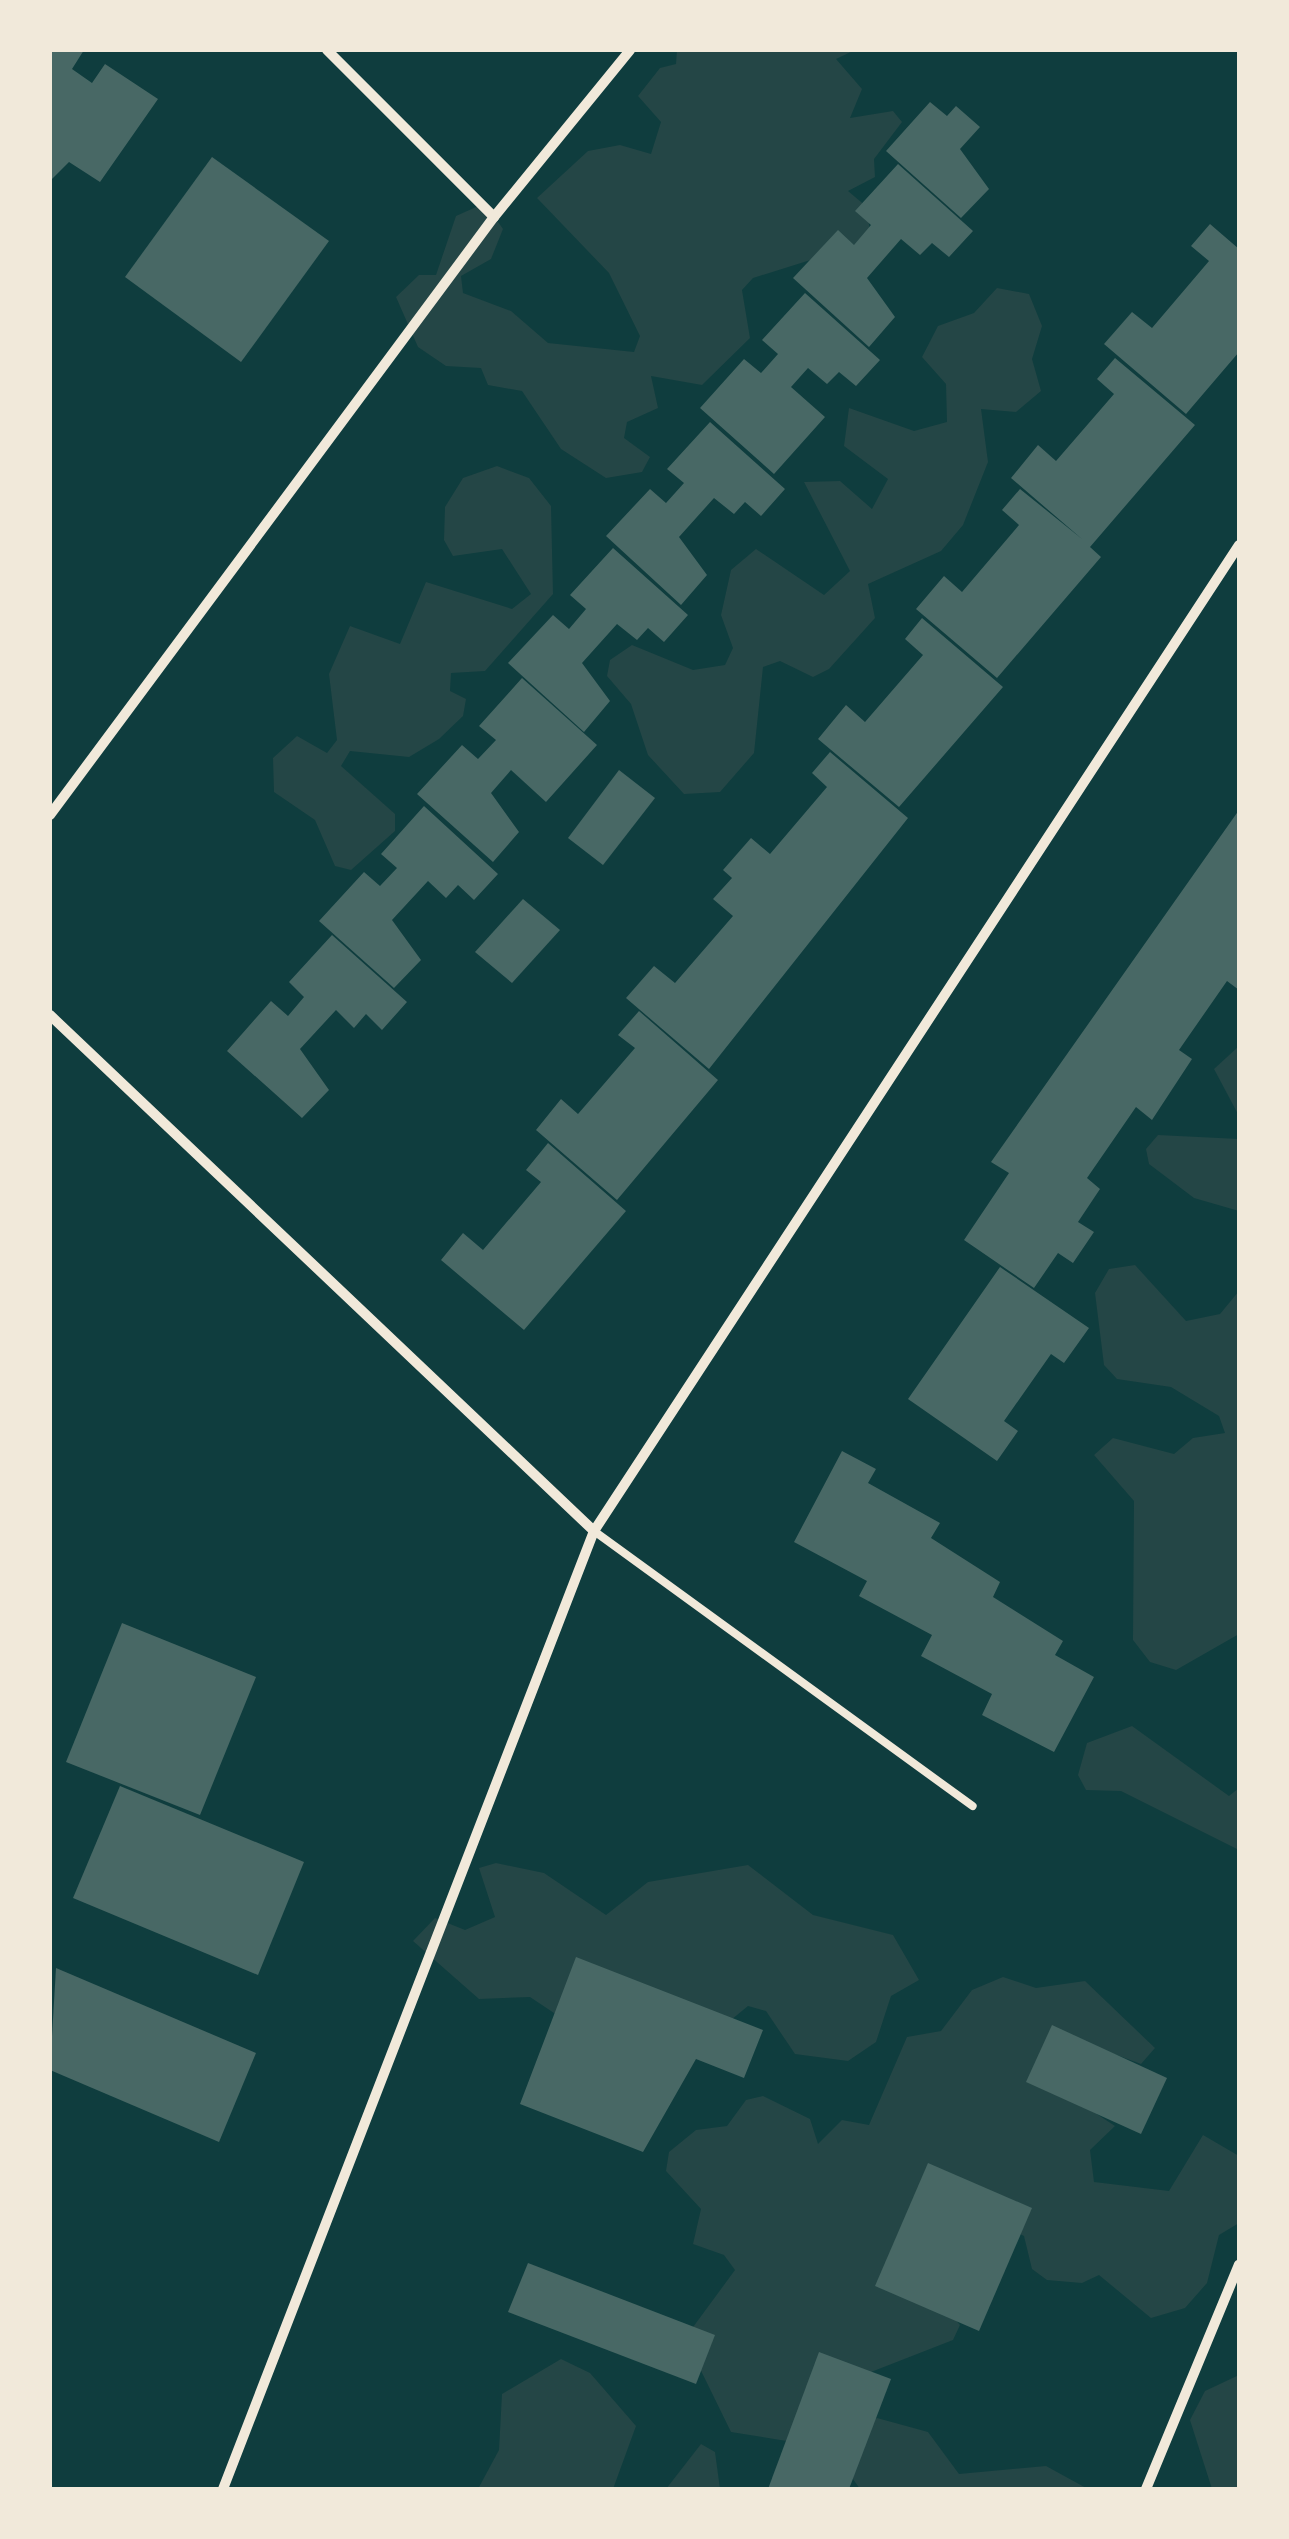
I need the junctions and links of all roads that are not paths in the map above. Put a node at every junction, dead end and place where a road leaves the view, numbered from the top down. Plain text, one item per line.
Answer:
1 (327, 50) edge
2 (630, 50) edge
3 (494, 216) junction
4 (1239, 545) edge
5 (50, 815) edge
6 (50, 1015) edge
7 (594, 1532) junction
8 (972, 1806) dead end
9 (1239, 2264) edge
10 (223, 2489) edge
11 (1146, 2489) edge

1 - 3 street
2 - 3 street
3 - 5 street
4 - 7 street
6 - 7 street
7 - 8 lane
7 - 10 street
9 - 11 street

